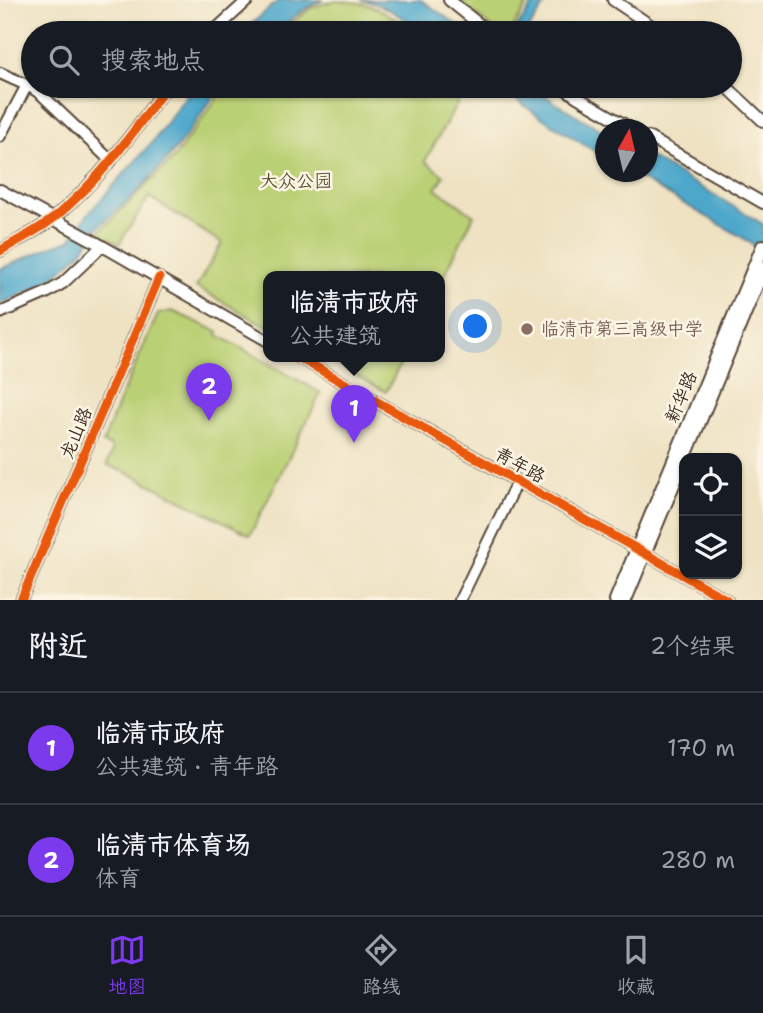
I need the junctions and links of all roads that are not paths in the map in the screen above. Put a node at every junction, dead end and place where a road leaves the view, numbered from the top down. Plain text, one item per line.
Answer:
1 (247, 0) edge
2 (449, 0) edge
3 (612, 0) edge
4 (225, 21) edge
5 (475, 21) edge
6 (644, 21) edge
7 (0, 73) edge
8 (21, 82) edge
9 (21, 96) edge
10 (45, 98) edge
11 (158, 98) edge
12 (579, 98) edge
13 (739, 98) edge
14 (615, 119) edge
15 (763, 121) edge
16 (0, 136) edge
17 (658, 143) edge
18 (111, 161) junction
19 (0, 190) edge
20 (763, 203) edge
21 (53, 219) junction
22 (102, 246) junction
23 (761, 250) edge
24 (0, 251) edge
25 (763, 269) edge
26 (159, 278) junction
27 (0, 313) edge
28 (263, 338) edge
29 (307, 362) edge
30 (517, 482) junction
31 (641, 551) junction
32 (21, 600) edge
33 (460, 600) edge
34 (616, 600) edge
35 (625, 600) edge
36 (727, 600) edge

1 - 4 street
2 - 5 street
3 - 6 street
7 - 8 street
9 - 16 street
10 - 18 street
11 - 18 street
12 - 14 street
13 - 15 street
17 - 20 street
18 - 21 street
19 - 21 street
21 - 22 street
21 - 24 street
22 - 26 street
22 - 27 street
23 - 31 main road, 新华路
25 - 31 main road, 新华路
26 - 28 street
26 - 32 street, 龙山路
29 - 30 street, 青年路
30 - 31 street, 青年路
30 - 33 street
31 - 34 main road, 新华路
31 - 35 main road, 新华路
31 - 36 street, 青年路

